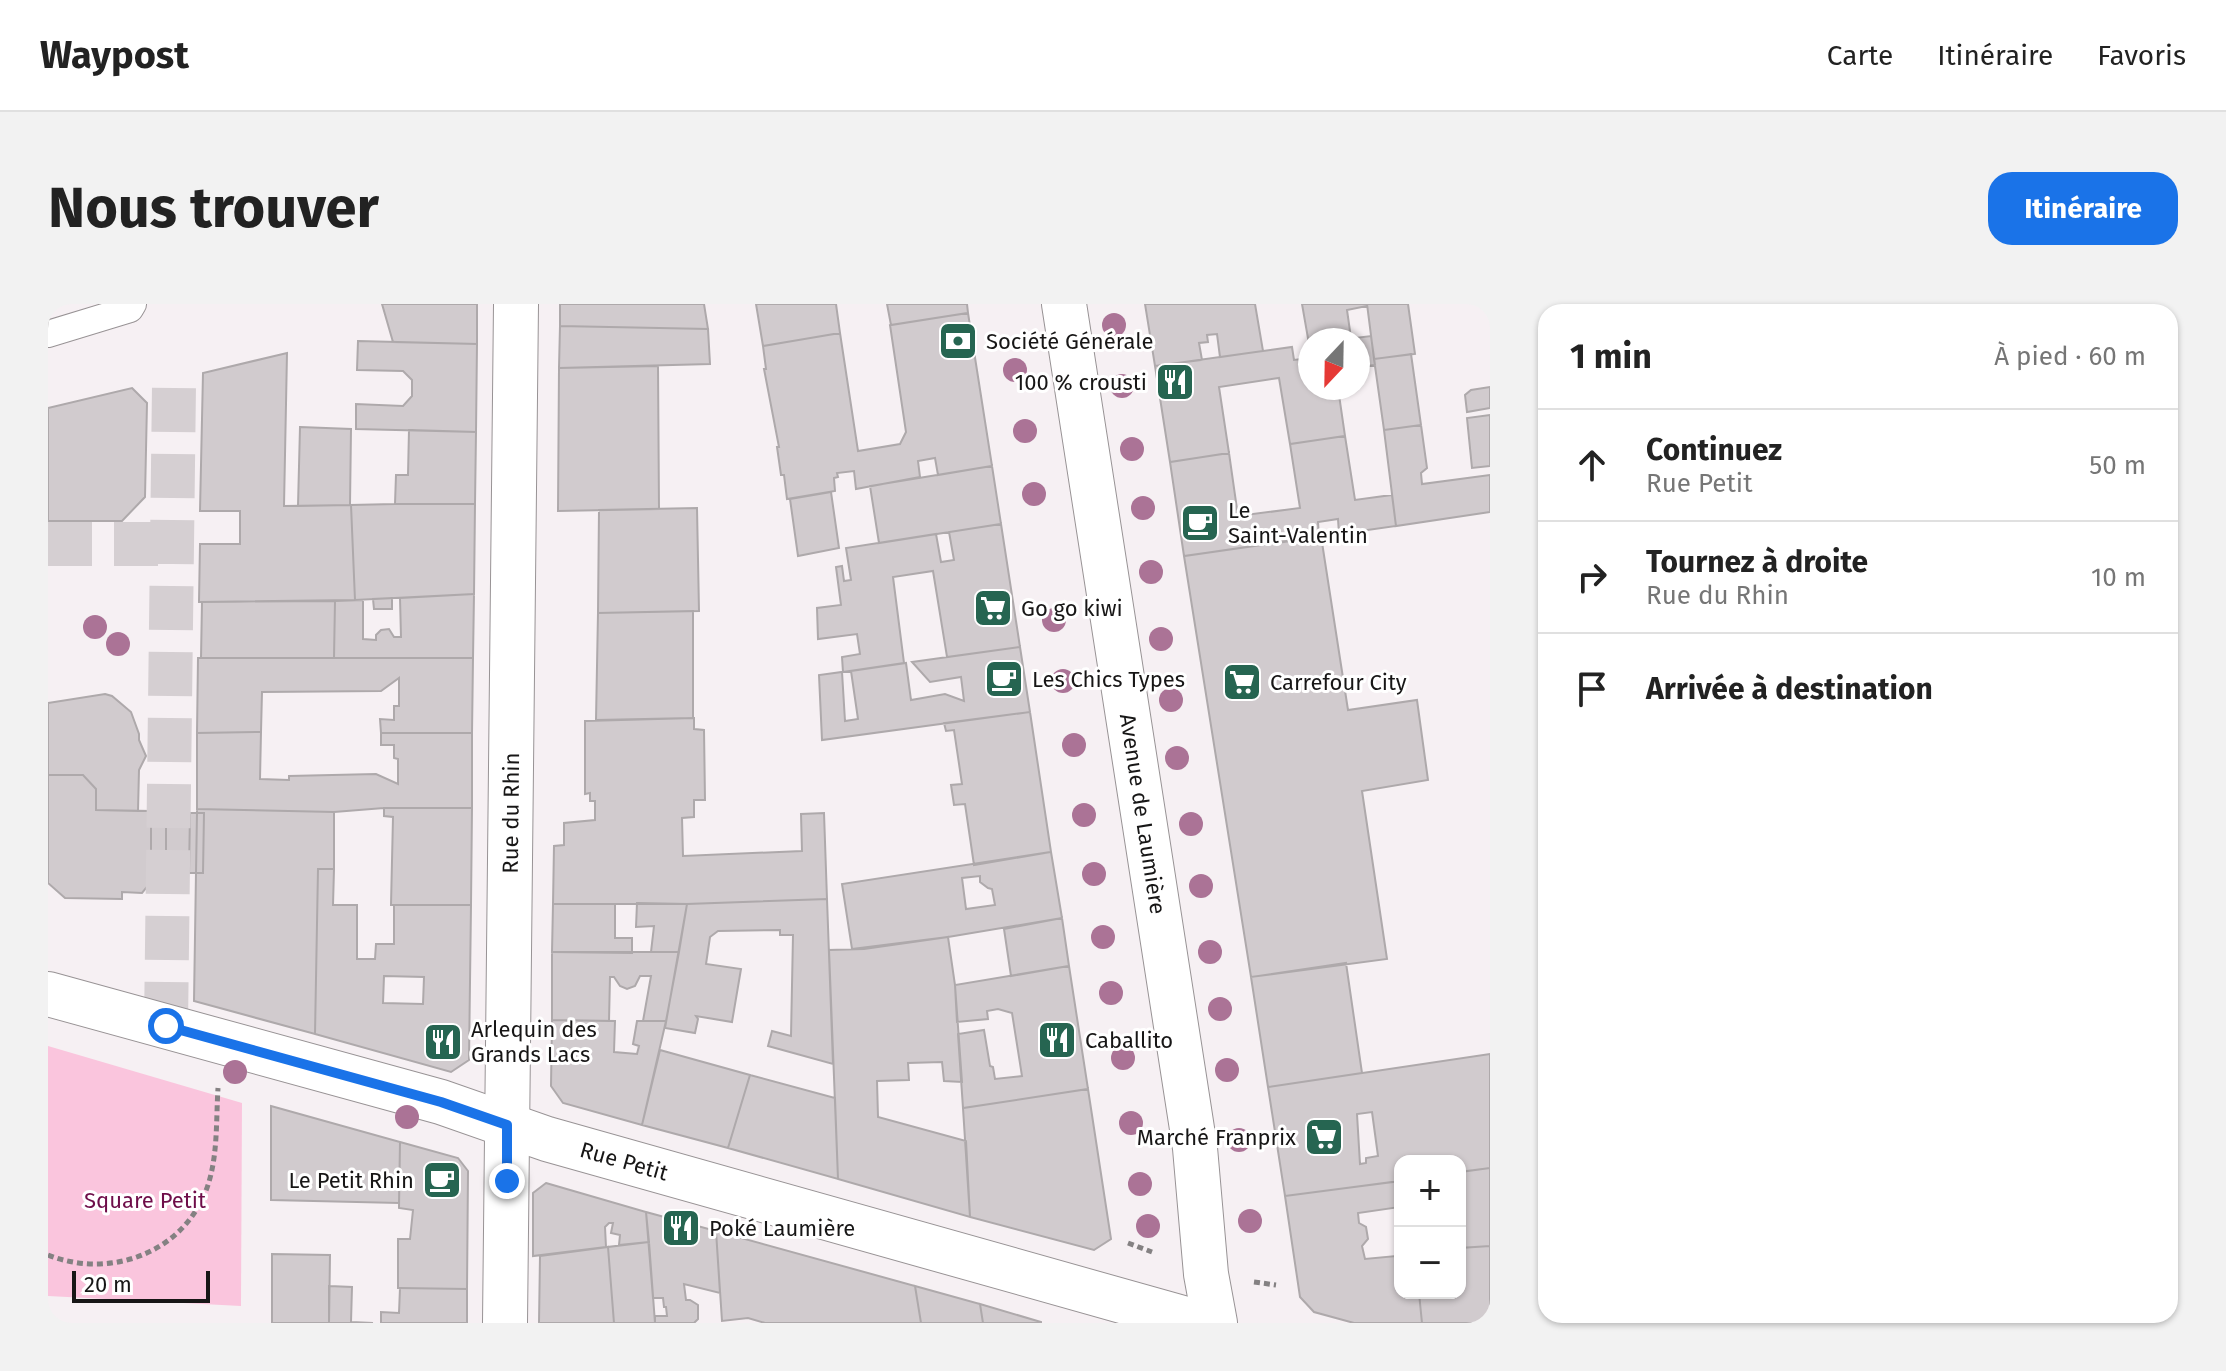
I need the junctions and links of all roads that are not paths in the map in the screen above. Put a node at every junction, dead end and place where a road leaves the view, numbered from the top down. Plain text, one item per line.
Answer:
1 (133, 304) edge
2 (516, 304) edge
3 (1064, 304) edge
4 (48, 334) edge
5 (48, 994) edge
6 (507, 1125) junction
7 (505, 1323) edge
8 (1200, 1323) edge
9 (1215, 1323) edge

1 - 4 lane
2 - 6 street, Rue du Rhin
3 - 9 street, Avenue de Laumière
5 - 6 street, Rue Petit
6 - 7 street, Rue du Rhin
6 - 8 street, Rue Petit

